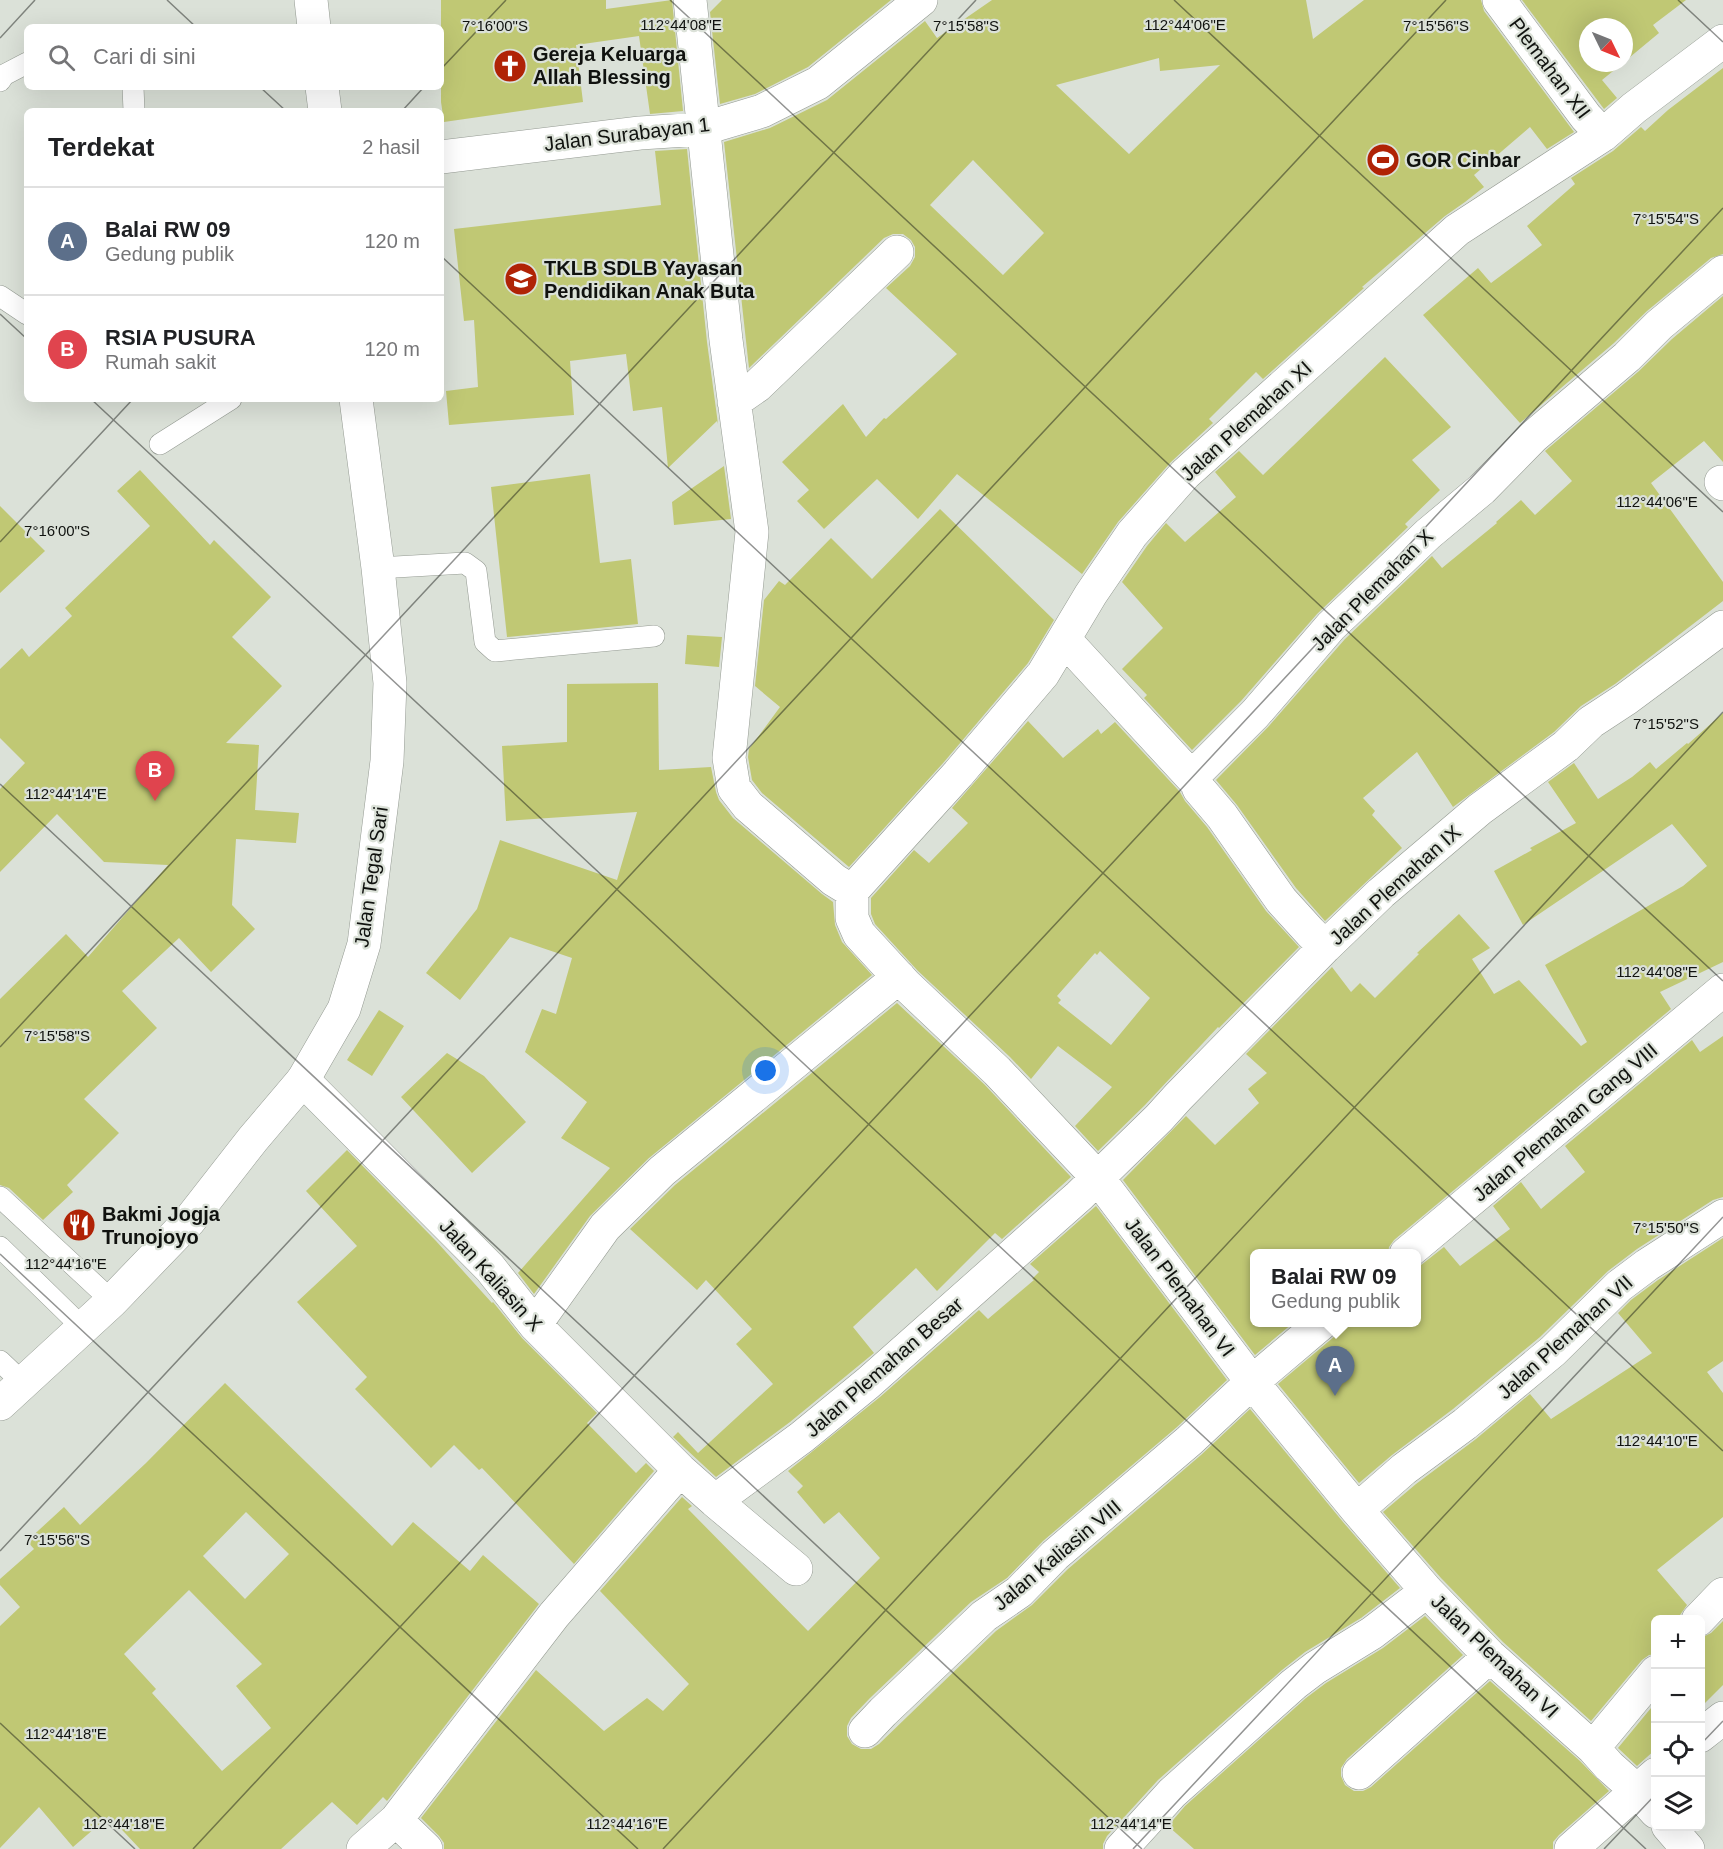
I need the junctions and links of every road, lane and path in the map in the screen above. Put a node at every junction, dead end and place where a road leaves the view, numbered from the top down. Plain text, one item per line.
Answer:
1 (311, 0) edge
2 (690, 0) edge
3 (921, 0) edge
4 (1499, 0) edge
5 (314, 24) edge
6 (1723, 41) edge
7 (24, 65) edge
8 (0, 81) edge
9 (133, 90) edge
10 (322, 90) edge
11 (134, 108) edge
12 (325, 108) edge
13 (702, 129) junction
14 (1603, 135) junction
15 (444, 157) edge
16 (897, 252) dead end
17 (1723, 272) edge
18 (0, 296) edge
19 (24, 312) edge
20 (226, 402) edge
21 (356, 402) edge
22 (735, 402) junction
23 (160, 444) dead end
24 (378, 568) junction
25 (1723, 627) edge
26 (654, 636) dead end
27 (1064, 639) junction
28 (1196, 782) junction
29 (852, 891) junction
30 (1325, 947) junction
31 (900, 977) junction
32 (1723, 990) edge
33 (303, 1080) junction
34 (1098, 1178) junction
35 (0, 1197) edge
36 (1723, 1216) edge
37 (1412, 1249) edge
38 (3, 1254) edge
39 (111, 1301) junction
40 (535, 1325) junction
41 (1318, 1327) edge
42 (83, 1328) junction
43 (1251, 1382) junction
44 (8, 1383) edge
45 (673, 1479) junction
46 (716, 1501) junction
47 (1357, 1510) junction
48 (796, 1569) dead end
49 (1427, 1591) junction
50 (1723, 1594) edge
51 (1703, 1615) edge
52 (1490, 1656) junction
53 (1651, 1678) edge
54 (1723, 1719) edge
55 (865, 1731) dead end
56 (1705, 1733) edge
57 (1593, 1748) junction
58 (1359, 1773) dead end
59 (1649, 1792) edge
60 (396, 1820) junction
61 (1672, 1831) edge
62 (363, 1849) edge
63 (426, 1849) edge
64 (1121, 1849) edge
65 (1571, 1849) edge
66 (1688, 1849) edge

1 - 5 street
2 - 13 street
3 - 13 street, Jalan Surabayan 1
4 - 14 street, Plemahan XII
6 - 14 street, Jalan Plemahan XI
7 - 8 lane
9 - 11 lane
10 - 12 street
13 - 15 street, Jalan Surabayan 1
13 - 22 street
14 - 27 street, Jalan Plemahan XI
16 - 22 street
17 - 28 street, Jalan Plemahan X
18 - 19 lane
20 - 23 lane
21 - 24 street, Jalan Tegal Sari
22 - 29 street
24 - 26 lane
24 - 33 street, Jalan Tegal Sari
25 - 30 street, Jalan Plemahan IX
27 - 28 street
27 - 29 street, Jalan Plemahan XI
28 - 30 street
29 - 31 street, Jalan Plemahan VI
30 - 34 street, Jalan Plemahan IX
31 - 34 street, Jalan Plemahan VI
31 - 40 street
32 - 37 street, Jalan Plemahan Gang VIII
33 - 39 street, Jalan Tegal Sari
33 - 40 street, Jalan Kaliasin X
34 - 43 street, Jalan Plemahan VI
34 - 46 street, Jalan Plemahan Besar
35 - 39 lane
36 - 47 street, Jalan Plemahan VII
38 - 42 lane
39 - 42 street, Jalan Tegal Sari
40 - 45 street, Jalan Kaliasin X
41 - 43 street
42 - 44 street, Jalan Tegal Sari
43 - 47 street, Jalan Plemahan VI
43 - 55 street, Jalan Kaliasin VIII
45 - 46 street
45 - 60 street
46 - 48 street
47 - 49 street, Jalan Plemahan VI
49 - 52 street, Jalan Plemahan VI
49 - 64 street
50 - 51 street
52 - 57 street, Jalan Plemahan VI
52 - 58 street
53 - 57 street
54 - 56 street
57 - 59 street, Jalan Plemahan VI
59 - 65 street
60 - 62 street
60 - 63 street
61 - 66 street

